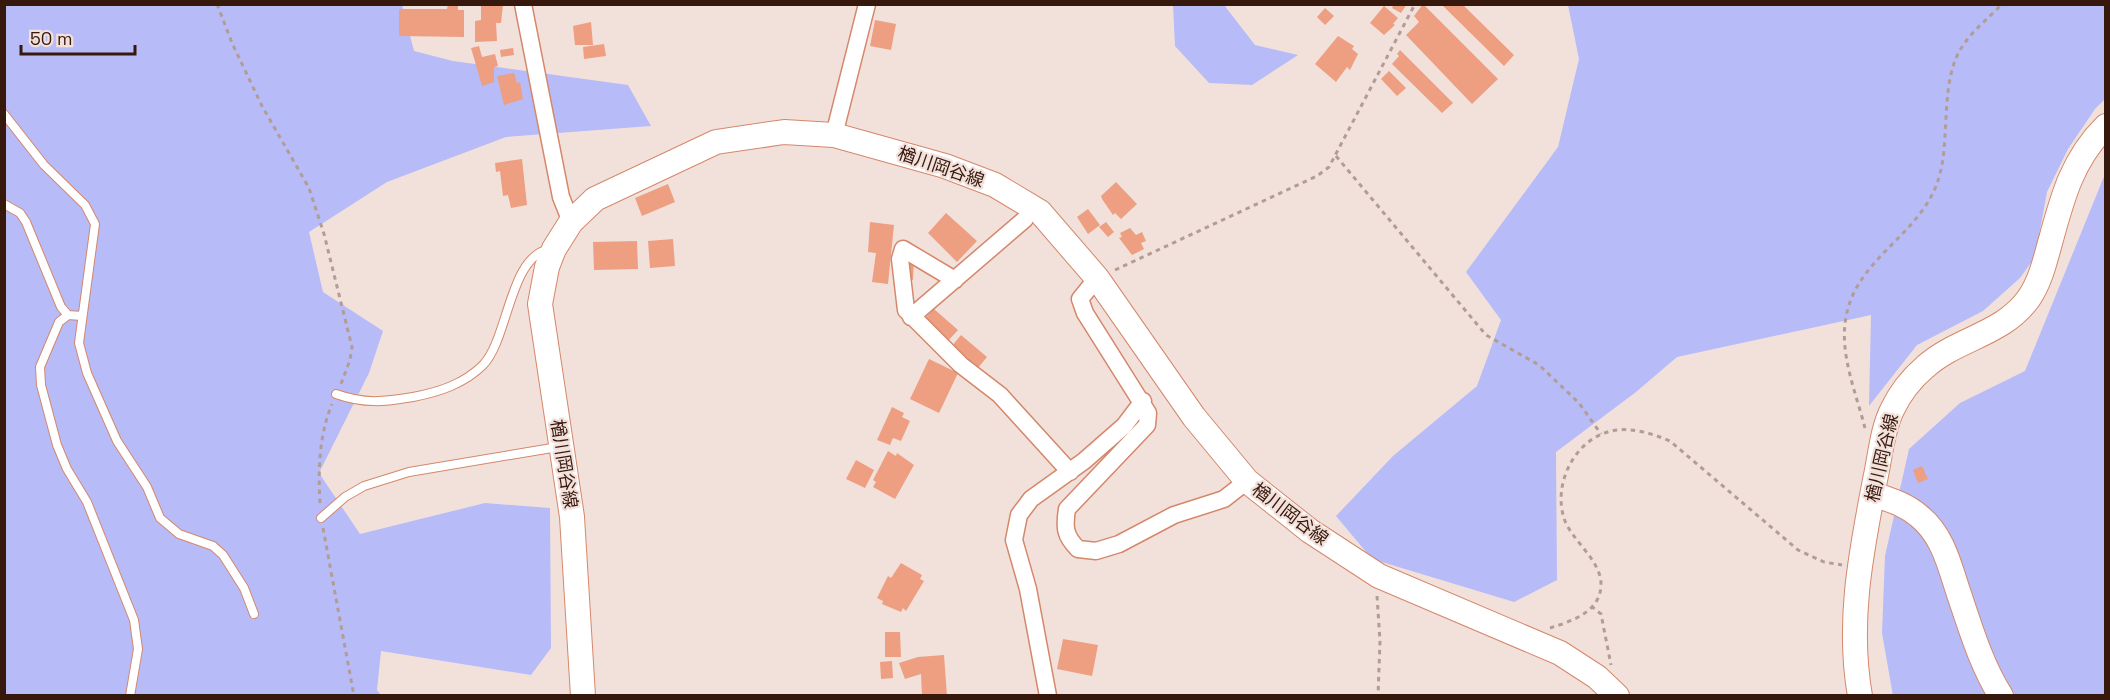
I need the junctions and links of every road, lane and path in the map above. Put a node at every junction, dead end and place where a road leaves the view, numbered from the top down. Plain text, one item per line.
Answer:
1 (217, 4) edge
2 (524, 4) edge
3 (867, 4) edge
4 (1415, 4) edge
5 (2002, 4) edge
6 (4, 114) edge
7 (2106, 126) edge
8 (834, 135) junction
9 (1336, 156) junction
10 (4, 204) edge
11 (1025, 219) dead end
12 (571, 222) junction
13 (554, 249) junction
14 (1097, 278) junction
15 (955, 280) junction
16 (68, 315) junction
17 (82, 316) junction
18 (911, 317) junction
19 (336, 394) junction
20 (1143, 401) junction
21 (1601, 434) junction
22 (1882, 446) junction
23 (561, 447) junction
24 (1070, 472) junction
25 (1247, 481) junction
26 (1873, 494) junction
27 (321, 518) junction
28 (1859, 569) junction
29 (1379, 576) junction
30 (1592, 606) junction
31 (254, 614) dead end
32 (1551, 628) dead end
33 (1613, 692) edge
34 (130, 696) edge
35 (354, 696) edge
36 (583, 696) edge
37 (1048, 696) edge
38 (1378, 696) edge
39 (1860, 696) edge
40 (2001, 696) edge

1 - 19 path
2 - 12 street
3 - 8 street
4 - 9 path
5 - 22 path
6 - 17 lane
7 - 22 main road, 楢川岡谷線
8 - 12 main road, 楢川岡谷線
8 - 14 main road, 楢川岡谷線
9 - 14 path
9 - 21 path
10 - 16 lane
11 - 15 street
12 - 13 main road, 楢川岡谷線
13 - 19 lane
13 - 23 main road, 楢川岡谷線
14 - 20 street
14 - 25 main road, 楢川岡谷線
15 - 18 street
15 - 18 street
16 - 17 lane
16 - 34 lane
17 - 31 lane
18 - 24 street
19 - 27 path
20 - 24 street
20 - 25 street
21 - 28 path
21 - 30 path
22 - 26 main road, 楢川岡谷線
23 - 27 lane
23 - 36 main road, 楢川岡谷線
24 - 37 street
25 - 29 main road, 楢川岡谷線
26 - 28 main road, 楢川岡谷線
26 - 40 main road
27 - 35 path
28 - 39 main road, 楢川岡谷線
29 - 33 main road, 楢川岡谷線
29 - 38 path
30 - 32 path
30 - 33 path

